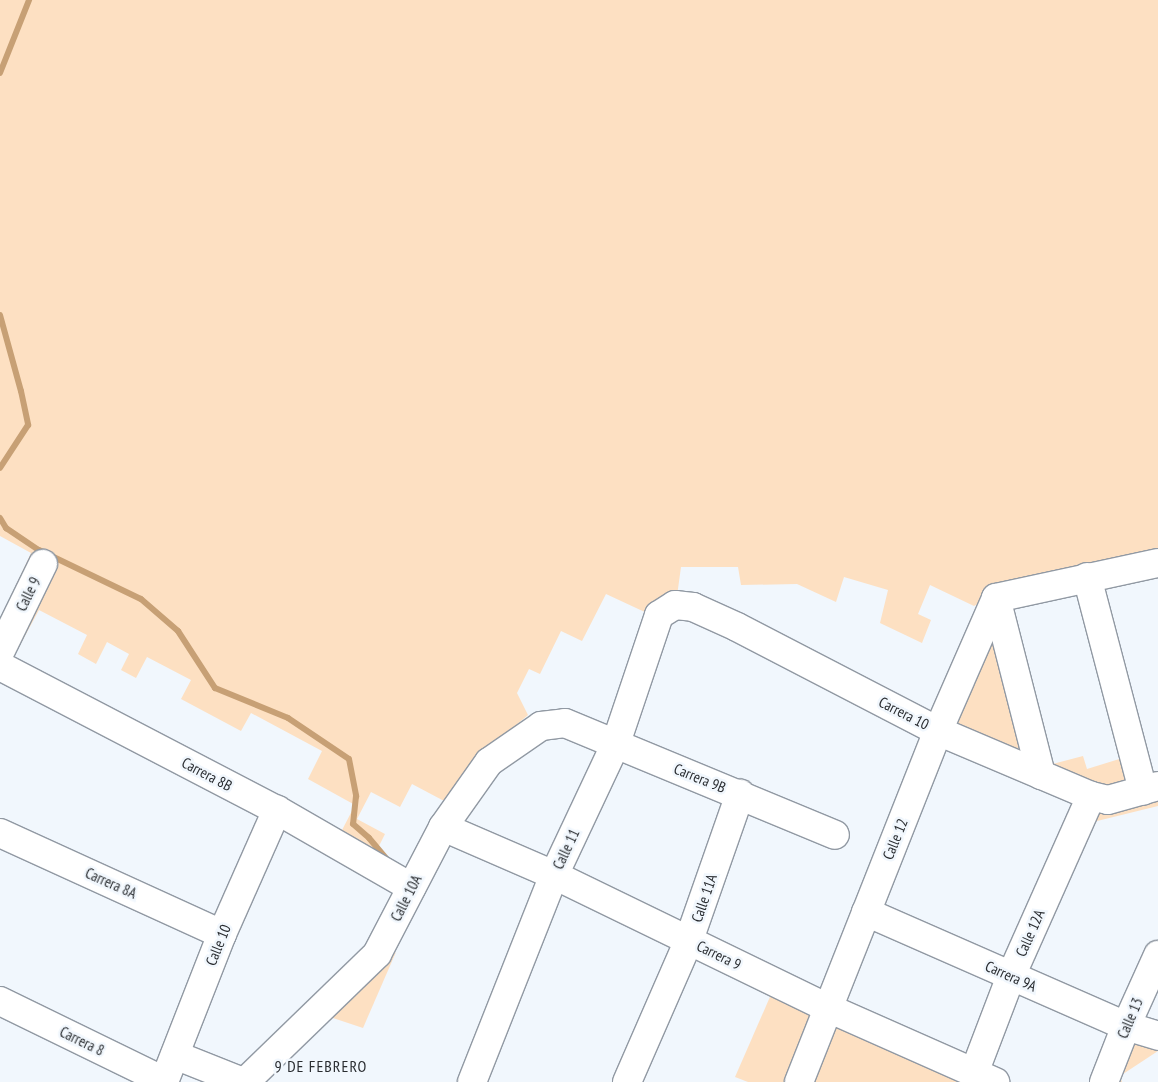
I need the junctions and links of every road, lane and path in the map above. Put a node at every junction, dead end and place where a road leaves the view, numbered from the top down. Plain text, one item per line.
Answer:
1 (1158, 563) edge
2 (43, 564) dead end
3 (1087, 577) junction
4 (996, 598) junction
5 (659, 614) joint
6 (0, 652) edge
7 (0, 666) edge
8 (565, 723) joint
9 (938, 731) junction
10 (616, 743) junction
11 (1041, 775) junction
12 (1150, 789) edge
13 (740, 794) junction
14 (1090, 796) junction
15 (277, 810) junction
16 (442, 827) junction
17 (0, 833) edge
18 (835, 835) dead end
19 (554, 875) junction
20 (412, 887) junction
21 (866, 912) junction
22 (222, 934) junction
23 (689, 940) junction
24 (1158, 955) edge
25 (1011, 976) junction
26 (0, 1001) edge
27 (828, 1008) junction
28 (1126, 1026) junction
29 (1158, 1036) edge
30 (175, 1055) junction
31 (985, 1077) edge
32 (164, 1082) edge
33 (244, 1082) edge
34 (472, 1082) edge
35 (627, 1082) edge
36 (799, 1082) edge
37 (1104, 1082) edge

1 - 3 street
2 - 6 street, Calle 9
3 - 4 street
3 - 12 street
4 - 9 street, Calle 12
4 - 11 street
5 - 9 street, Carrera 10
5 - 10 street, Calle 11
7 - 15 street, Carrera 8B
8 - 10 street, Carrera 9B
8 - 16 street, Calle 10A
9 - 11 street, Carrera 10
9 - 21 street, Calle 12
10 - 13 street, Carrera 9B
10 - 19 street, Calle 11
11 - 14 street, Carrera 10
12 - 14 street, Carrera 10
13 - 18 street, Carrera 9B
13 - 23 street, Calle 11A
14 - 25 street, Calle 12A
15 - 20 street, Carrera 8B
15 - 22 street, Calle 10
16 - 19 street, Carrera 9
16 - 20 street, Calle 10A
17 - 22 street, Carrera 8A
19 - 23 street, Carrera 9
19 - 34 street, Calle 11
20 - 33 street, Calle 10A
21 - 25 street, Carrera 9A
21 - 27 street, Calle 12
22 - 30 street, Calle 10
23 - 27 street, Carrera 9
23 - 35 street, Calle 11A
24 - 28 street, Calle 13
25 - 28 street, Carrera 9A
25 - 31 street, Calle 12A
26 - 32 street, Carrera 8
27 - 31 street, Carrera 9
27 - 36 street, Calle 12
28 - 29 street, Carrera 9A
28 - 37 street, Calle 13
30 - 32 street, Calle 10
30 - 33 street

